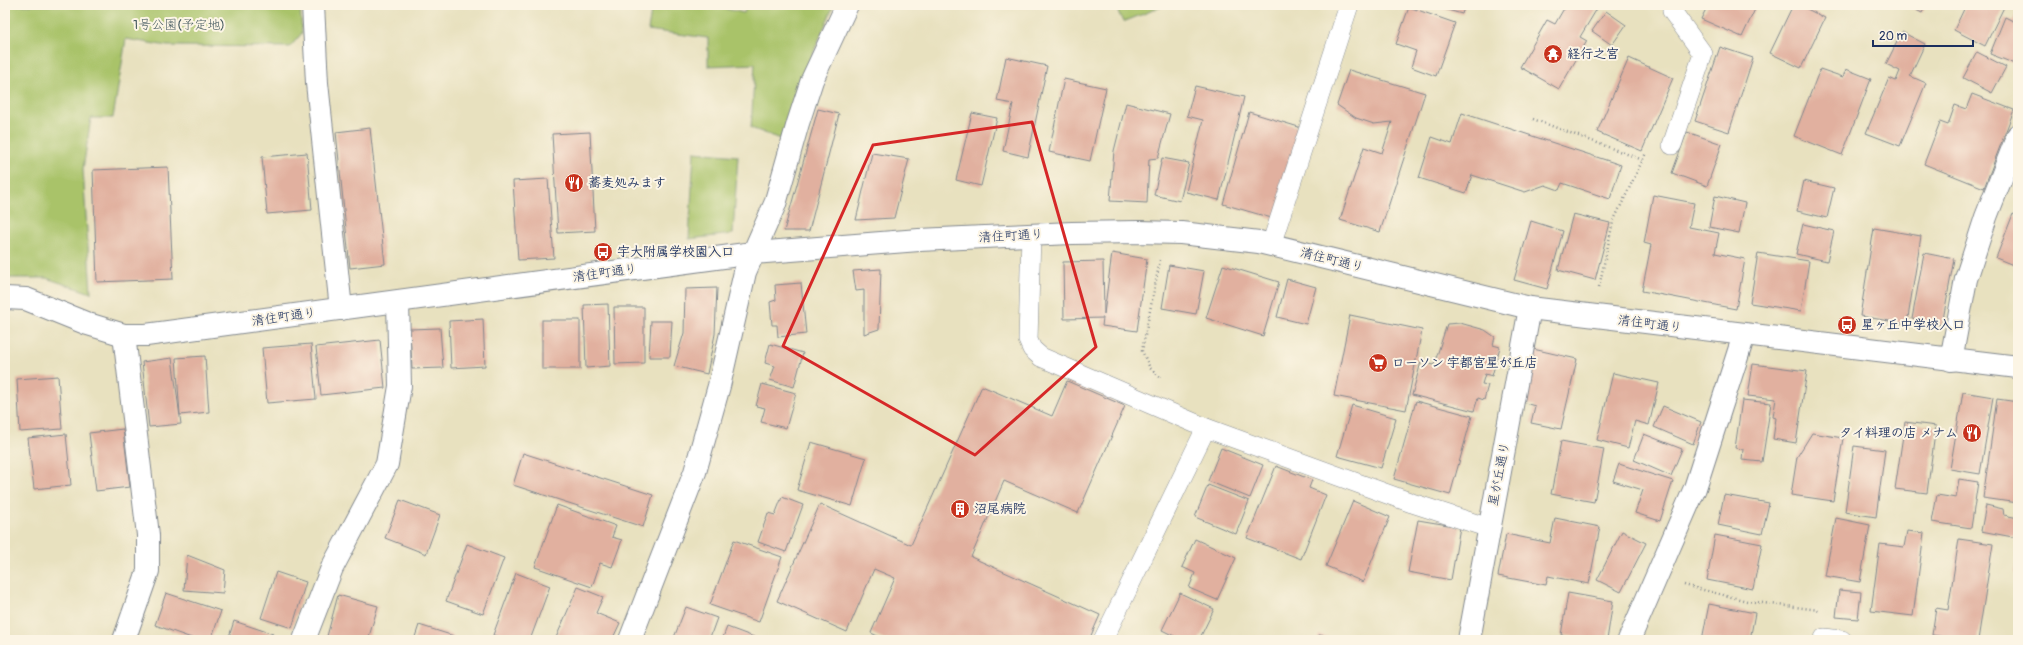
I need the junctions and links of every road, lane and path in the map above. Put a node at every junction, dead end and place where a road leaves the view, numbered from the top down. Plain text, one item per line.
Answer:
1 (313, 5) edge
2 (847, 5) edge
3 (1349, 5) edge
4 (1675, 5) edge
5 (1533, 119) dead end
6 (2018, 135) edge
7 (1672, 145) dead end
8 (1649, 146) dead end
9 (1643, 160) junction
10 (1163, 232) junction
11 (1031, 235) junction
12 (1271, 245) junction
13 (752, 253) junction
14 (5, 298) edge
15 (398, 302) junction
16 (1530, 308) junction
17 (341, 309) junction
18 (1592, 317) junction
19 (124, 335) junction
20 (1744, 335) junction
21 (1951, 360) junction
22 (2018, 367) edge
23 (1161, 378) dead end
24 (1206, 428) junction
25 (1490, 528) junction
26 (1657, 578) junction
27 (1830, 639) edge
28 (124, 640) edge
29 (304, 640) edge
30 (630, 640) edge
31 (1103, 640) edge
32 (1469, 640) edge
33 (1629, 640) edge

1 - 17 street
2 - 13 street
3 - 12 lane
4 - 7 lane
5 - 9 path
6 - 21 street
8 - 9 path
9 - 18 path
10 - 11 street, 清住町通り
10 - 12 street, 清住町通り
10 - 23 path
11 - 13 street, 清住町通り
11 - 24 lane
12 - 16 street, 清住町通り
13 - 15 street, 清住町通り
13 - 30 street
14 - 19 street, 清住町通り
15 - 17 street, 清住町通り
15 - 29 street
16 - 18 street, 清住町通り
16 - 25 street, 星が丘通り
17 - 19 street, 清住町通り
18 - 20 street, 清住町通り
19 - 28 street
20 - 21 street, 清住町通り
20 - 26 street
21 - 22 street, 清住町通り
24 - 25 lane
24 - 31 lane
25 - 32 street, 星が丘通り
26 - 27 path
26 - 33 street

